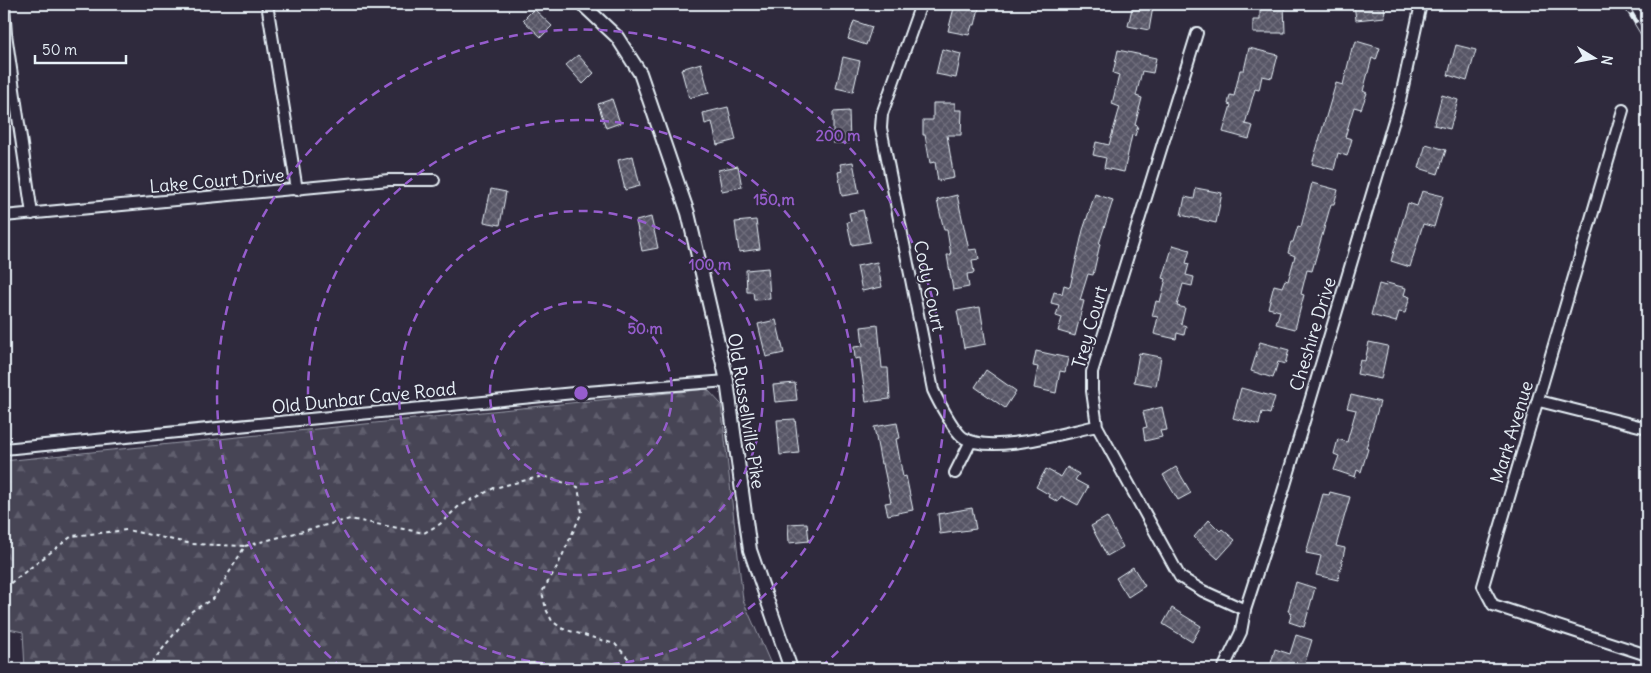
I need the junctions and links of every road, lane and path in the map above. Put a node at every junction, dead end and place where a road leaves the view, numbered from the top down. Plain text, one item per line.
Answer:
1 (267, 4) edge
2 (582, 4) edge
3 (921, 4) edge
4 (1421, 4) edge
5 (4, 7) edge
6 (1197, 33) dead end
7 (1623, 110) dead end
8 (434, 180) dead end
9 (297, 190) junction
10 (32, 214) junction
11 (4, 216) edge
12 (727, 380) junction
13 (1539, 401) junction
14 (1097, 426) junction
15 (1647, 428) edge
16 (971, 441) junction
17 (4, 449) edge
18 (955, 473) dead end
19 (245, 546) junction
20 (4, 588) edge
21 (1245, 610) junction
22 (1647, 655) edge
23 (147, 669) edge
24 (638, 669) edge
25 (791, 669) edge
26 (1223, 669) edge

1 - 9 street
2 - 12 street, Old Russellville Pike
3 - 16 street, Cody Court
4 - 21 street, Cheshire Drive
5 - 10 street
6 - 14 street, Trey Court
7 - 13 street, Mark Avenue
8 - 9 street, Lake Court Drive
9 - 10 street, Lake Court Drive
10 - 11 street, Lake Court Drive
12 - 17 street, Old Dunbar Cave Road
12 - 25 street, Old Russellville Pike
13 - 15 street
13 - 22 street, Mark Avenue
14 - 16 street
14 - 21 street, Trey Court
16 - 18 street
19 - 20 path
19 - 23 path
19 - 24 path
21 - 26 street, Cheshire Drive

